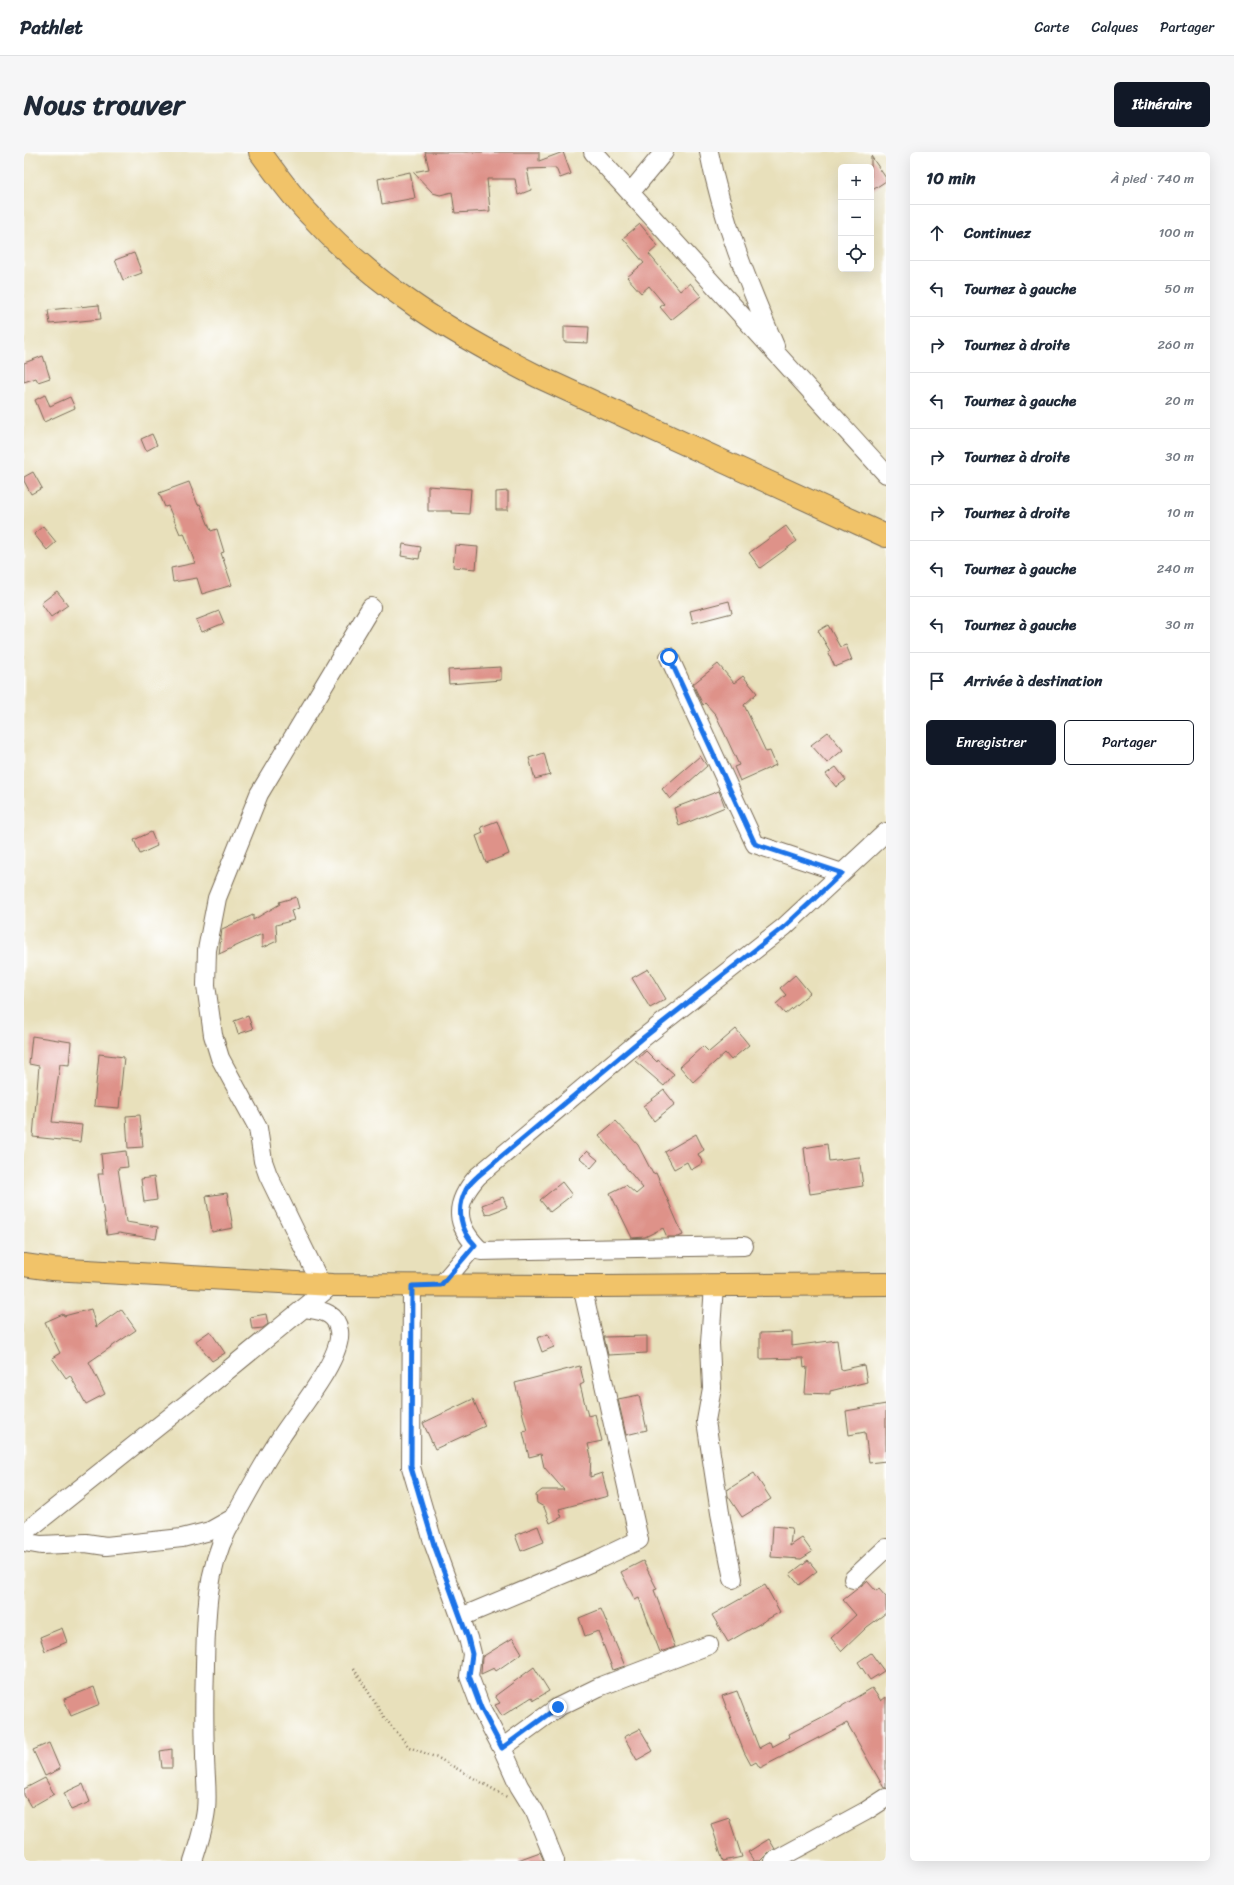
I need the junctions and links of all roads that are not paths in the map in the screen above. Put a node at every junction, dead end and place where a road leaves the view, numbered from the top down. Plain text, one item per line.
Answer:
1 (260, 152) edge
2 (593, 152) edge
3 (664, 152) edge
4 (709, 152) edge
5 (630, 193) junction
6 (780, 358) junction
7 (886, 474) edge
8 (886, 536) edge
9 (371, 607) dead end
10 (669, 657) dead end
11 (886, 832) edge
12 (842, 873) junction
13 (475, 1245) junction
14 (744, 1246) dead end
15 (24, 1265) edge
16 (326, 1284) junction
17 (886, 1284) edge
18 (441, 1285) junction
19 (412, 1286) junction
20 (582, 1286) junction
21 (714, 1286) junction
22 (304, 1308) junction
23 (235, 1517) junction
24 (24, 1533) edge
25 (24, 1542) edge
26 (886, 1548) edge
27 (733, 1578) dead end
28 (853, 1579) dead end
29 (461, 1617) junction
30 (709, 1644) dead end
31 (502, 1748) junction
32 (886, 1798) edge
33 (193, 1861) edge
34 (555, 1861) edge
35 (774, 1861) edge

1 - 8 main road
2 - 5 street
3 - 5 street
4 - 6 street
5 - 6 street
6 - 7 street
9 - 16 street
10 - 12 street
11 - 12 street
12 - 13 street
13 - 14 street
13 - 18 street
15 - 16 main road
16 - 19 main road
16 - 22 street
17 - 21 main road
18 - 19 main road
18 - 20 main road
19 - 29 street
20 - 21 main road
20 - 29 street
21 - 27 street
22 - 23 street
22 - 24 street
23 - 25 street
23 - 33 street
26 - 28 street
29 - 31 street
30 - 31 street
31 - 34 street
32 - 35 street

